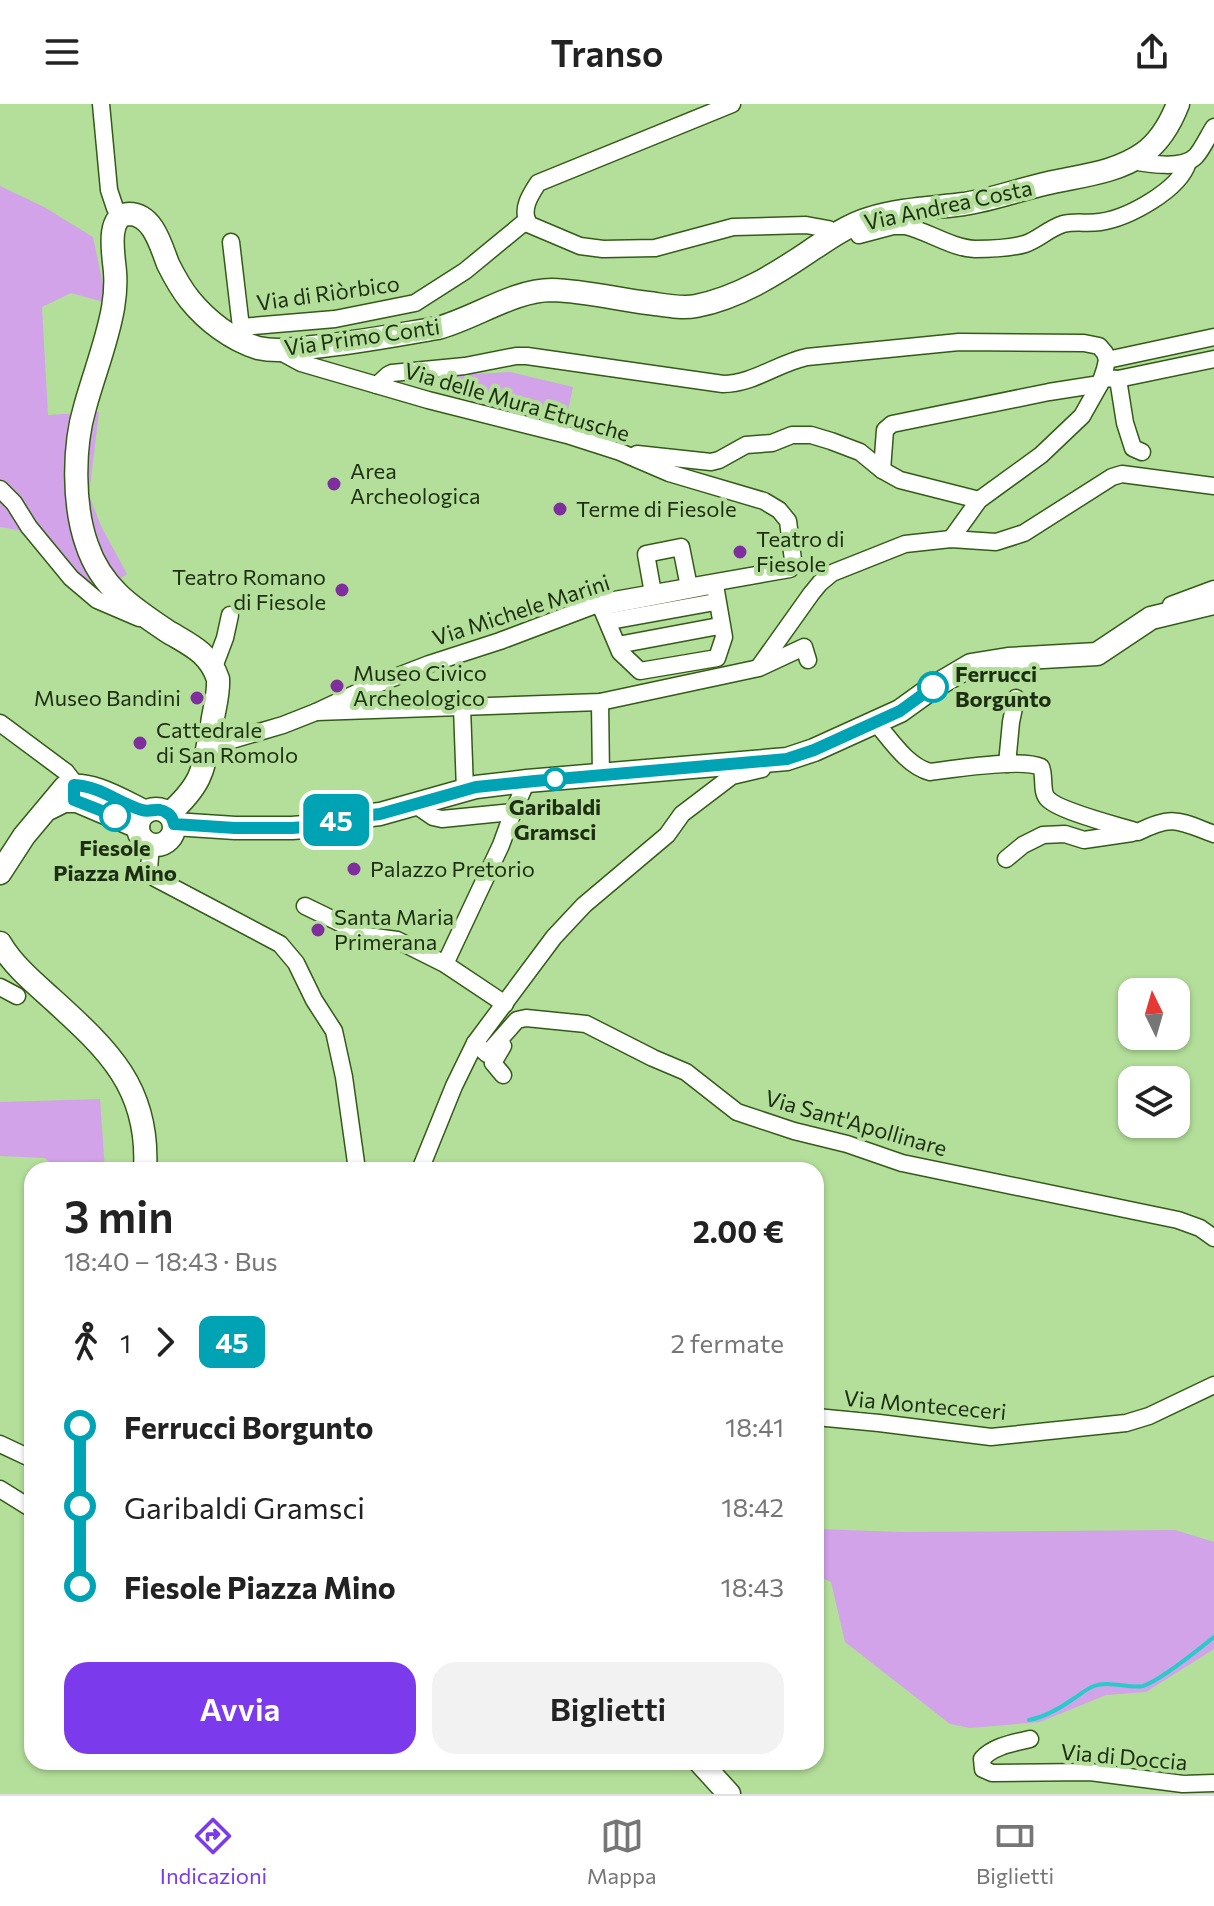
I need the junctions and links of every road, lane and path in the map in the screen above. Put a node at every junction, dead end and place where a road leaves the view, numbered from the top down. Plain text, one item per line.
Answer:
1 (101, 104) edge
2 (732, 104) edge
3 (1178, 104) edge
4 (1214, 127) edge
5 (1132, 161) junction
6 (1188, 162) junction
7 (122, 216) junction
8 (527, 220) junction
9 (850, 231) junction
10 (231, 242) dead end
11 (517, 298) joint
12 (242, 335) junction
13 (1214, 337) edge
14 (277, 350) junction
15 (1214, 359) edge
16 (1107, 360) junction
17 (1107, 380) junction
18 (377, 385) junction
19 (620, 452) junction
20 (1142, 452) dead end
21 (882, 470) junction
22 (1214, 486) edge
23 (0, 489) edge
24 (979, 500) junction
25 (951, 539) junction
26 (793, 565) joint
27 (711, 583) junction
28 (689, 587) junction
29 (1214, 589) edge
30 (653, 593) junction
31 (715, 602) junction
32 (1214, 603) edge
33 (605, 610) junction
34 (1172, 611) junction
35 (230, 615) dead end
36 (154, 622) junction
37 (808, 660) dead end
38 (214, 667) junction
39 (759, 668) junction
40 (1016, 698) dead end
41 (600, 702) junction
42 (462, 707) junction
43 (316, 712) junction
44 (0, 723) edge
45 (876, 723) junction
46 (208, 747) junction
47 (774, 761) junction
48 (1007, 764) junction
49 (601, 776) junction
50 (527, 781) junction
51 (465, 790) junction
52 (74, 793) junction
53 (414, 804) junction
54 (513, 812) junction
55 (156, 824) junction
56 (1138, 832) junction
57 (1214, 834) edge
58 (1006, 859) dead end
59 (0, 873) edge
60 (305, 906) dead end
61 (0, 943) edge
62 (445, 964) junction
63 (0, 987) edge
64 (17, 996) dead end
65 (505, 1004) junction
66 (517, 1020) junction
67 (475, 1043) junction
68 (503, 1075) dead end
69 (146, 1162) edge
70 (356, 1162) edge
71 (423, 1162) edge
72 (1214, 1238) edge
73 (1214, 1385) edge
74 (824, 1409) edge
75 (824, 1418) edge
76 (835, 1419) junction
77 (0, 1444) edge
78 (24, 1455) edge
79 (0, 1489) edge
80 (24, 1504) edge
81 (1022, 1741) dead end
82 (707, 1770) edge
83 (1214, 1783) edge
84 (729, 1794) edge

1 - 7 street
2 - 8 street
3 - 5 street, Via Andrea Costa
4 - 6 street
5 - 6 street
5 - 9 street, Via Andrea Costa
6 - 9 street
7 - 12 street, Via Primo Conti
7 - 36 street
8 - 9 street
8 - 12 street, Via di Riòrbico
9 - 11 street, Via Andrea Costa
10 - 12 street
11 - 14 street, Via Primo Conti
12 - 14 street, Via Primo Conti
13 - 16 street
14 - 18 street, Via delle Mura Etrusche
15 - 17 street
16 - 17 street
16 - 18 street
17 - 20 street
17 - 21 street
17 - 24 street
18 - 19 street, Via delle Mura Etrusche
19 - 21 street
19 - 26 street, Via delle Mura Etrusche
21 - 24 street
22 - 25 street
23 - 36 street
24 - 25 street
25 - 39 street
26 - 27 street, Via Michele Marini
27 - 28 street, Via Michele Marini
27 - 31 street
28 - 30 street, Via Michele Marini
28 - 30 street
29 - 34 street
30 - 33 street, Via Michele Marini
31 - 33 street
31 - 33 street
32 - 34 street
33 - 33 street
33 - 43 street, Via Michele Marini
34 - 45 street
35 - 38 street
36 - 38 street
37 - 39 street
38 - 46 street
39 - 41 street
40 - 48 street
41 - 42 street
41 - 49 street
42 - 43 street
42 - 51 street
43 - 46 street
44 - 52 street
45 - 47 street
45 - 48 street
46 - 55 street
47 - 49 street
47 - 65 street
48 - 56 street
49 - 50 street
50 - 51 street
50 - 54 street
51 - 53 street
52 - 55 street
52 - 59 street
53 - 54 street
53 - 55 street
54 - 62 street
55 - 70 street
56 - 57 street
56 - 58 street
60 - 62 street
61 - 69 street
62 - 65 street
63 - 64 street
65 - 67 street
66 - 67 street
66 - 68 street
66 - 72 street, Via Sant'Apollinare
67 - 71 street
73 - 76 street, Via Montececeri
74 - 76 street
75 - 76 street, Via Montececeri
77 - 78 street
79 - 80 street
81 - 83 street, Via di Doccia
82 - 84 street

